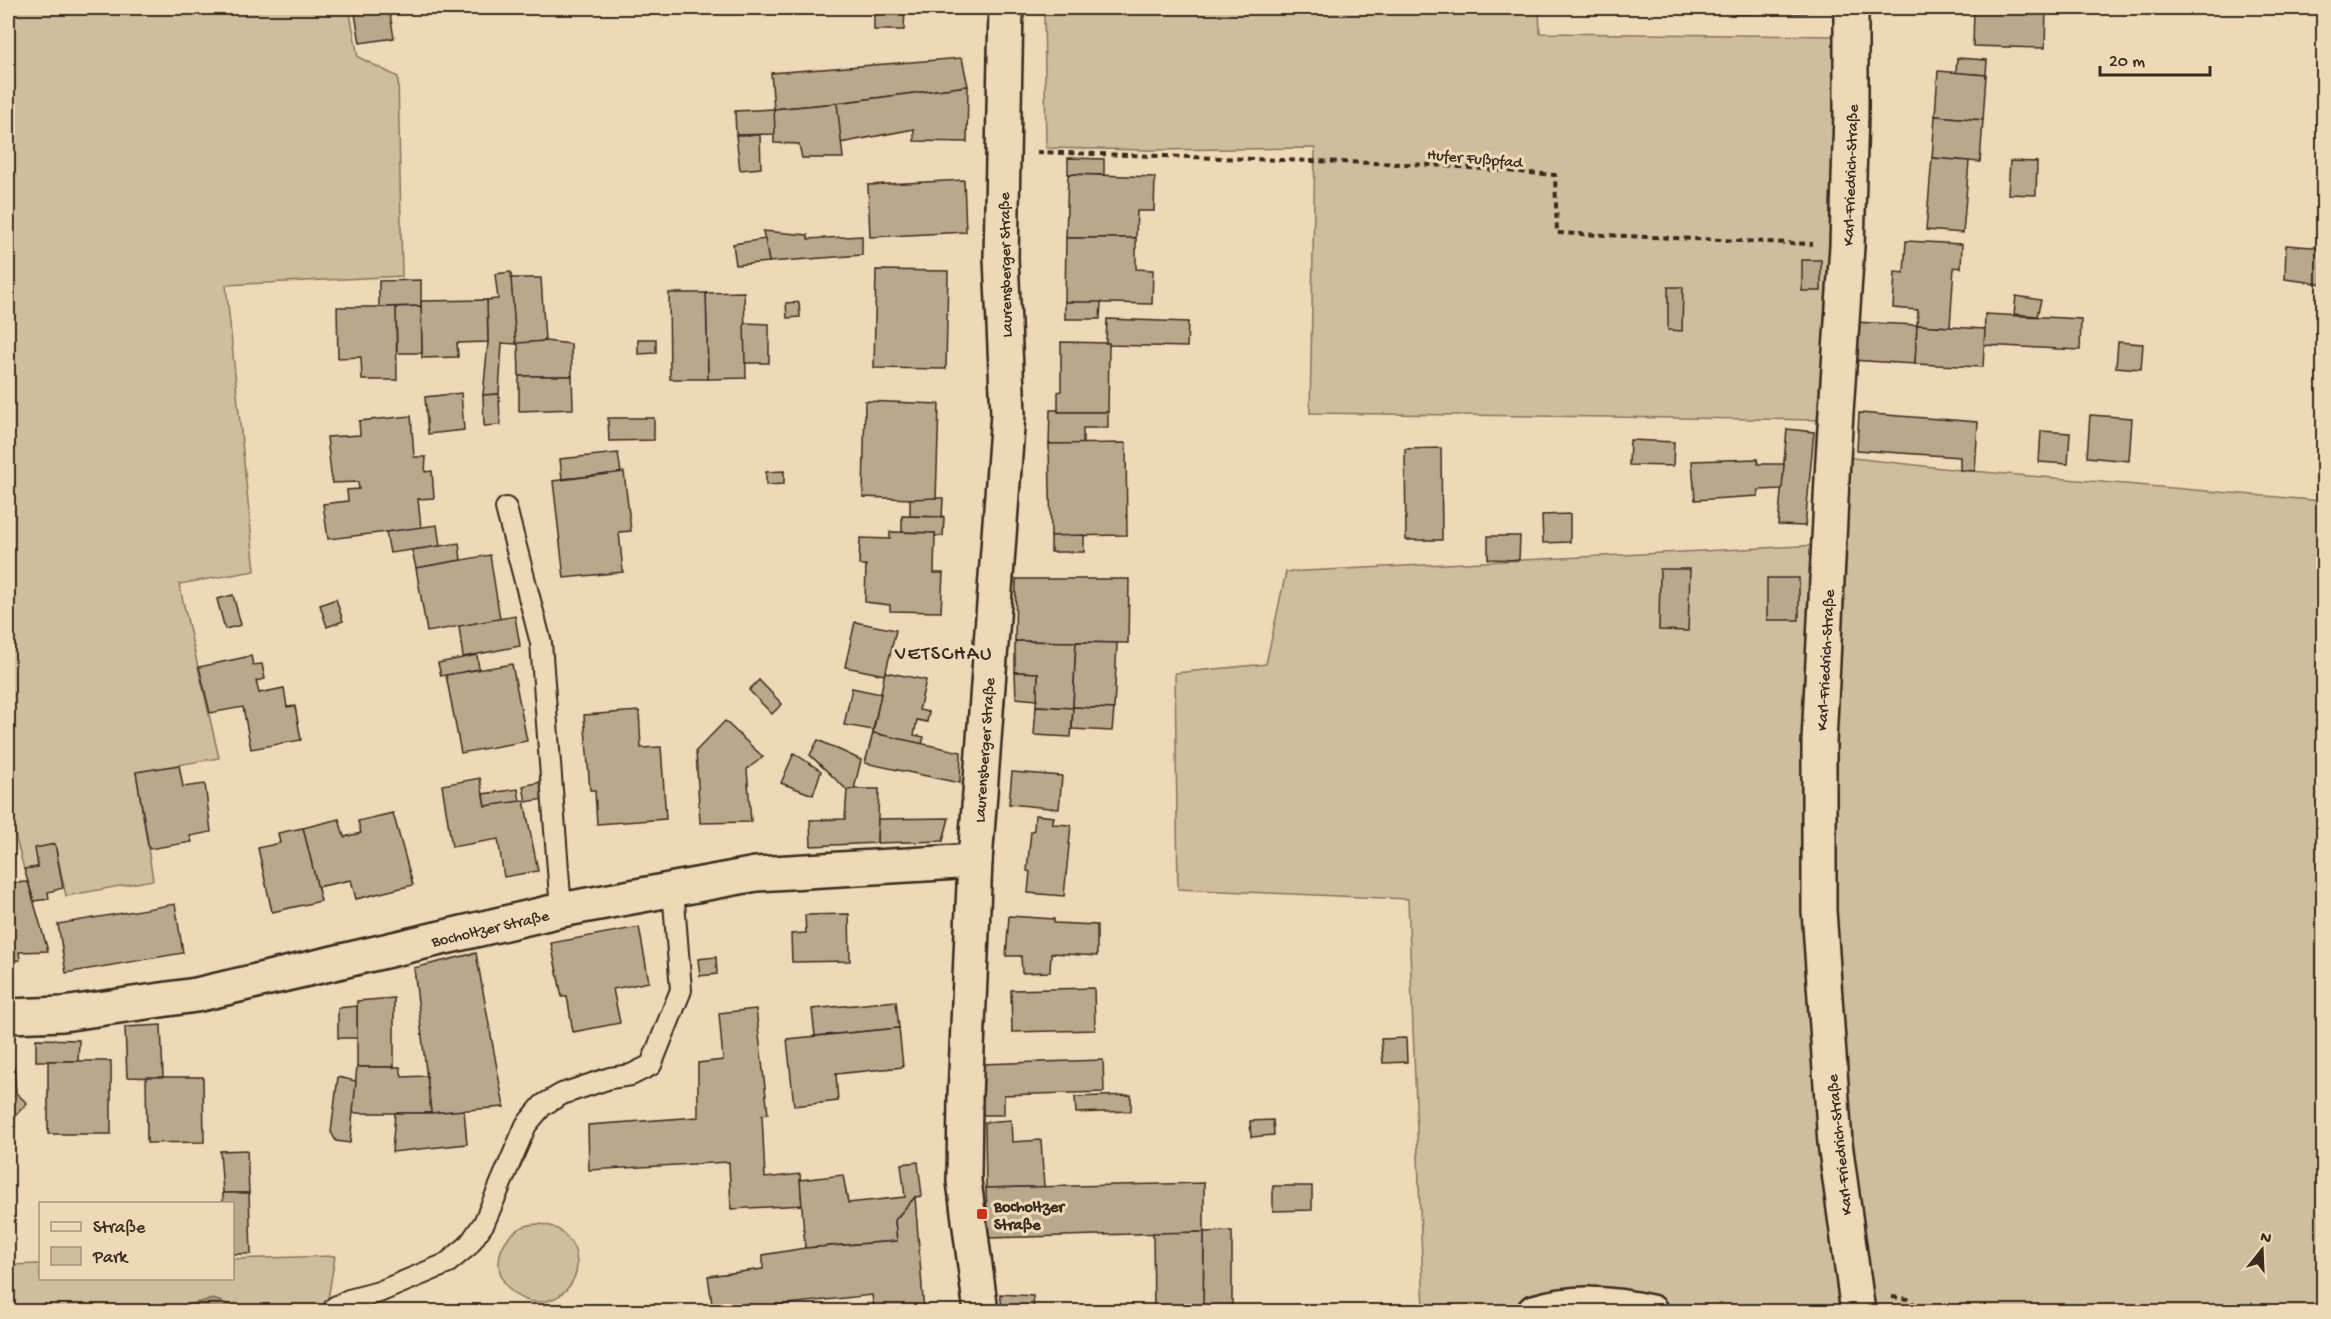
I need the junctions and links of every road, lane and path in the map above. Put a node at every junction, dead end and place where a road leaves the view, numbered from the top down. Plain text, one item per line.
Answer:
1 (1006, 8) edge
2 (1851, 8) edge
3 (1045, 152) dead end
4 (1847, 246) junction
5 (506, 508) dead end
6 (975, 861) junction
7 (674, 890) junction
8 (561, 910) junction
9 (8, 1016) edge
10 (334, 1311) edge
11 (981, 1311) edge
12 (1534, 1311) edge
13 (1651, 1311) edge
14 (1858, 1311) edge

1 - 6 street, Laurensberger Straße
2 - 4 street, Karl-Friedrich-Straße
3 - 4 path, Hufer Fußpfad
4 - 14 street, Karl-Friedrich-Straße
5 - 8 lane
6 - 7 street, Bocholtzer Straße
6 - 11 street, Laurensberger Straße
7 - 8 street, Bocholtzer Straße
7 - 10 lane
8 - 9 street, Bocholtzer Straße
12 - 13 street

